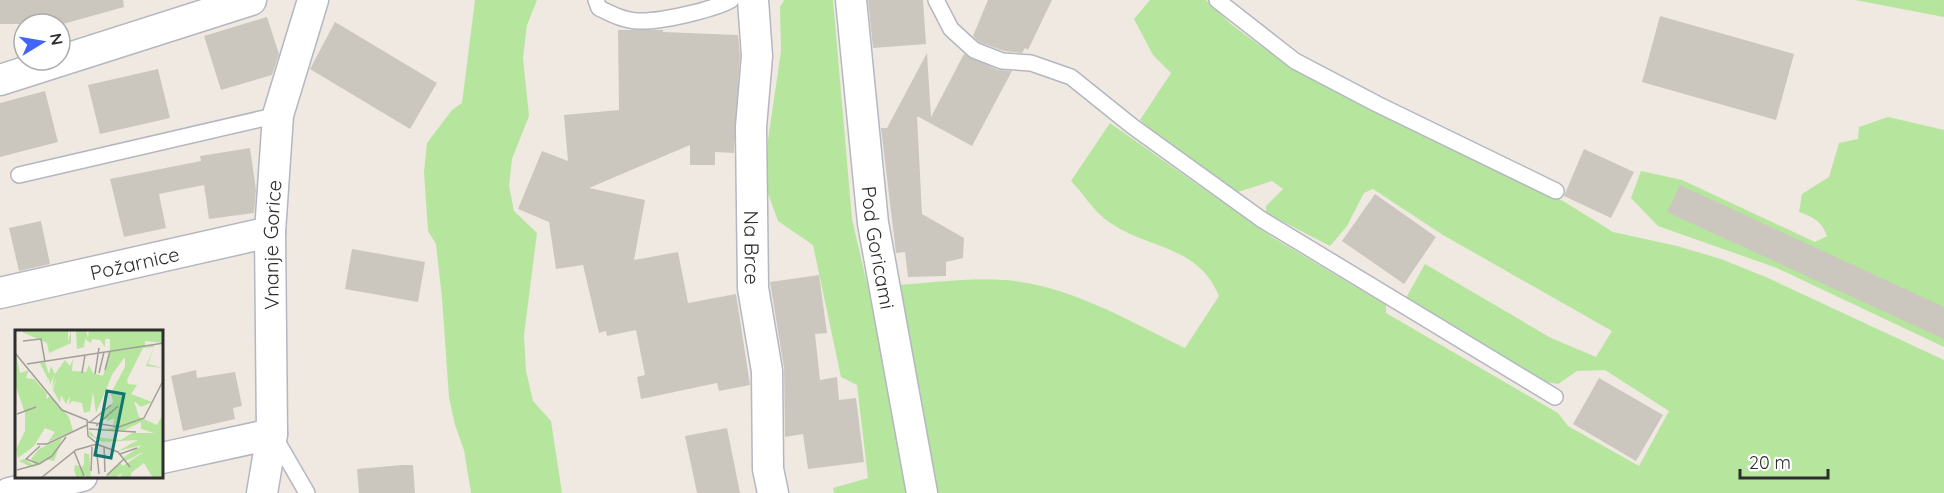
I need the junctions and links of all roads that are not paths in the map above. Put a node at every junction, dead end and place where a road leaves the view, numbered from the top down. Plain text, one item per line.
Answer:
1 (250, 0) edge
2 (313, 0) edge
3 (596, 0) edge
4 (731, 0) edge
5 (753, 0) edge
6 (851, 0) edge
7 (936, 0) edge
8 (1217, 0) edge
9 (0, 80) edge
10 (278, 115) junction
11 (19, 175) dead end
12 (1556, 191) dead end
13 (270, 232) junction
14 (0, 293) edge
15 (1555, 397) dead end
16 (272, 434) junction
17 (164, 459) edge
18 (77, 478) edge
19 (9, 493) edge
20 (262, 493) edge
21 (307, 493) edge
22 (773, 493) edge
23 (922, 493) edge

1 - 9 street
2 - 10 street, Vnanje Gorice
3 - 4 lane
5 - 22 street, Na Brce
6 - 23 street, Pod Goricami
7 - 15 lane
8 - 12 lane
10 - 11 lane
10 - 13 street, Vnanje Gorice
13 - 14 street, Požarnice
13 - 16 street, Vnanje Gorice
16 - 17 street
16 - 20 street, Vnanje Gorice
16 - 21 lane
18 - 19 street

